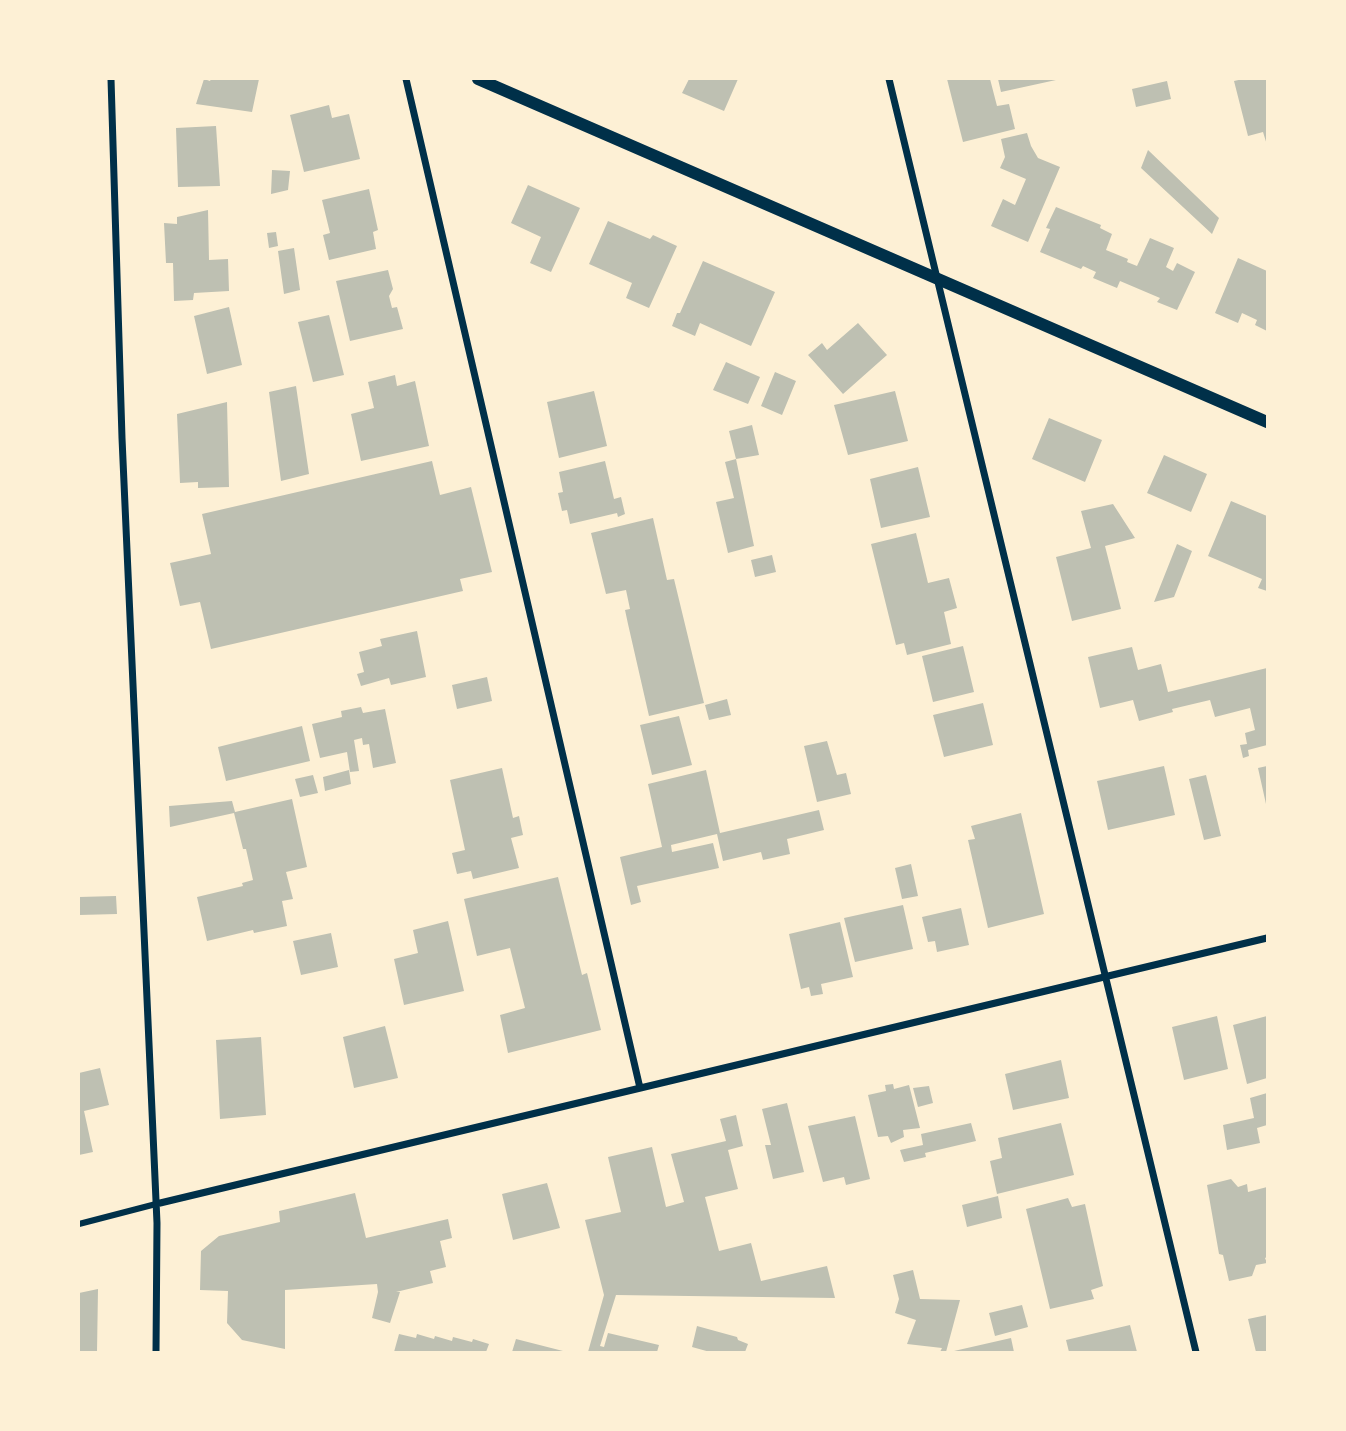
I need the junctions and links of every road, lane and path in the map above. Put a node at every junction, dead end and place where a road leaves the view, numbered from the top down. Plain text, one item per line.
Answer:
1 (111, 79) edge
2 (406, 79) edge
3 (478, 79) edge
4 (889, 79) edge
5 (939, 281) junction
6 (1267, 422) edge
7 (1267, 938) edge
8 (1104, 976) junction
9 (640, 1088) junction
10 (156, 1204) junction
11 (79, 1224) edge
12 (156, 1352) edge
13 (1196, 1352) edge

1 - 10 street
2 - 9 street
3 - 5 street
4 - 5 street
5 - 6 street
5 - 8 street
7 - 8 street
8 - 9 street
8 - 13 street
9 - 10 street
10 - 11 street
10 - 12 street

